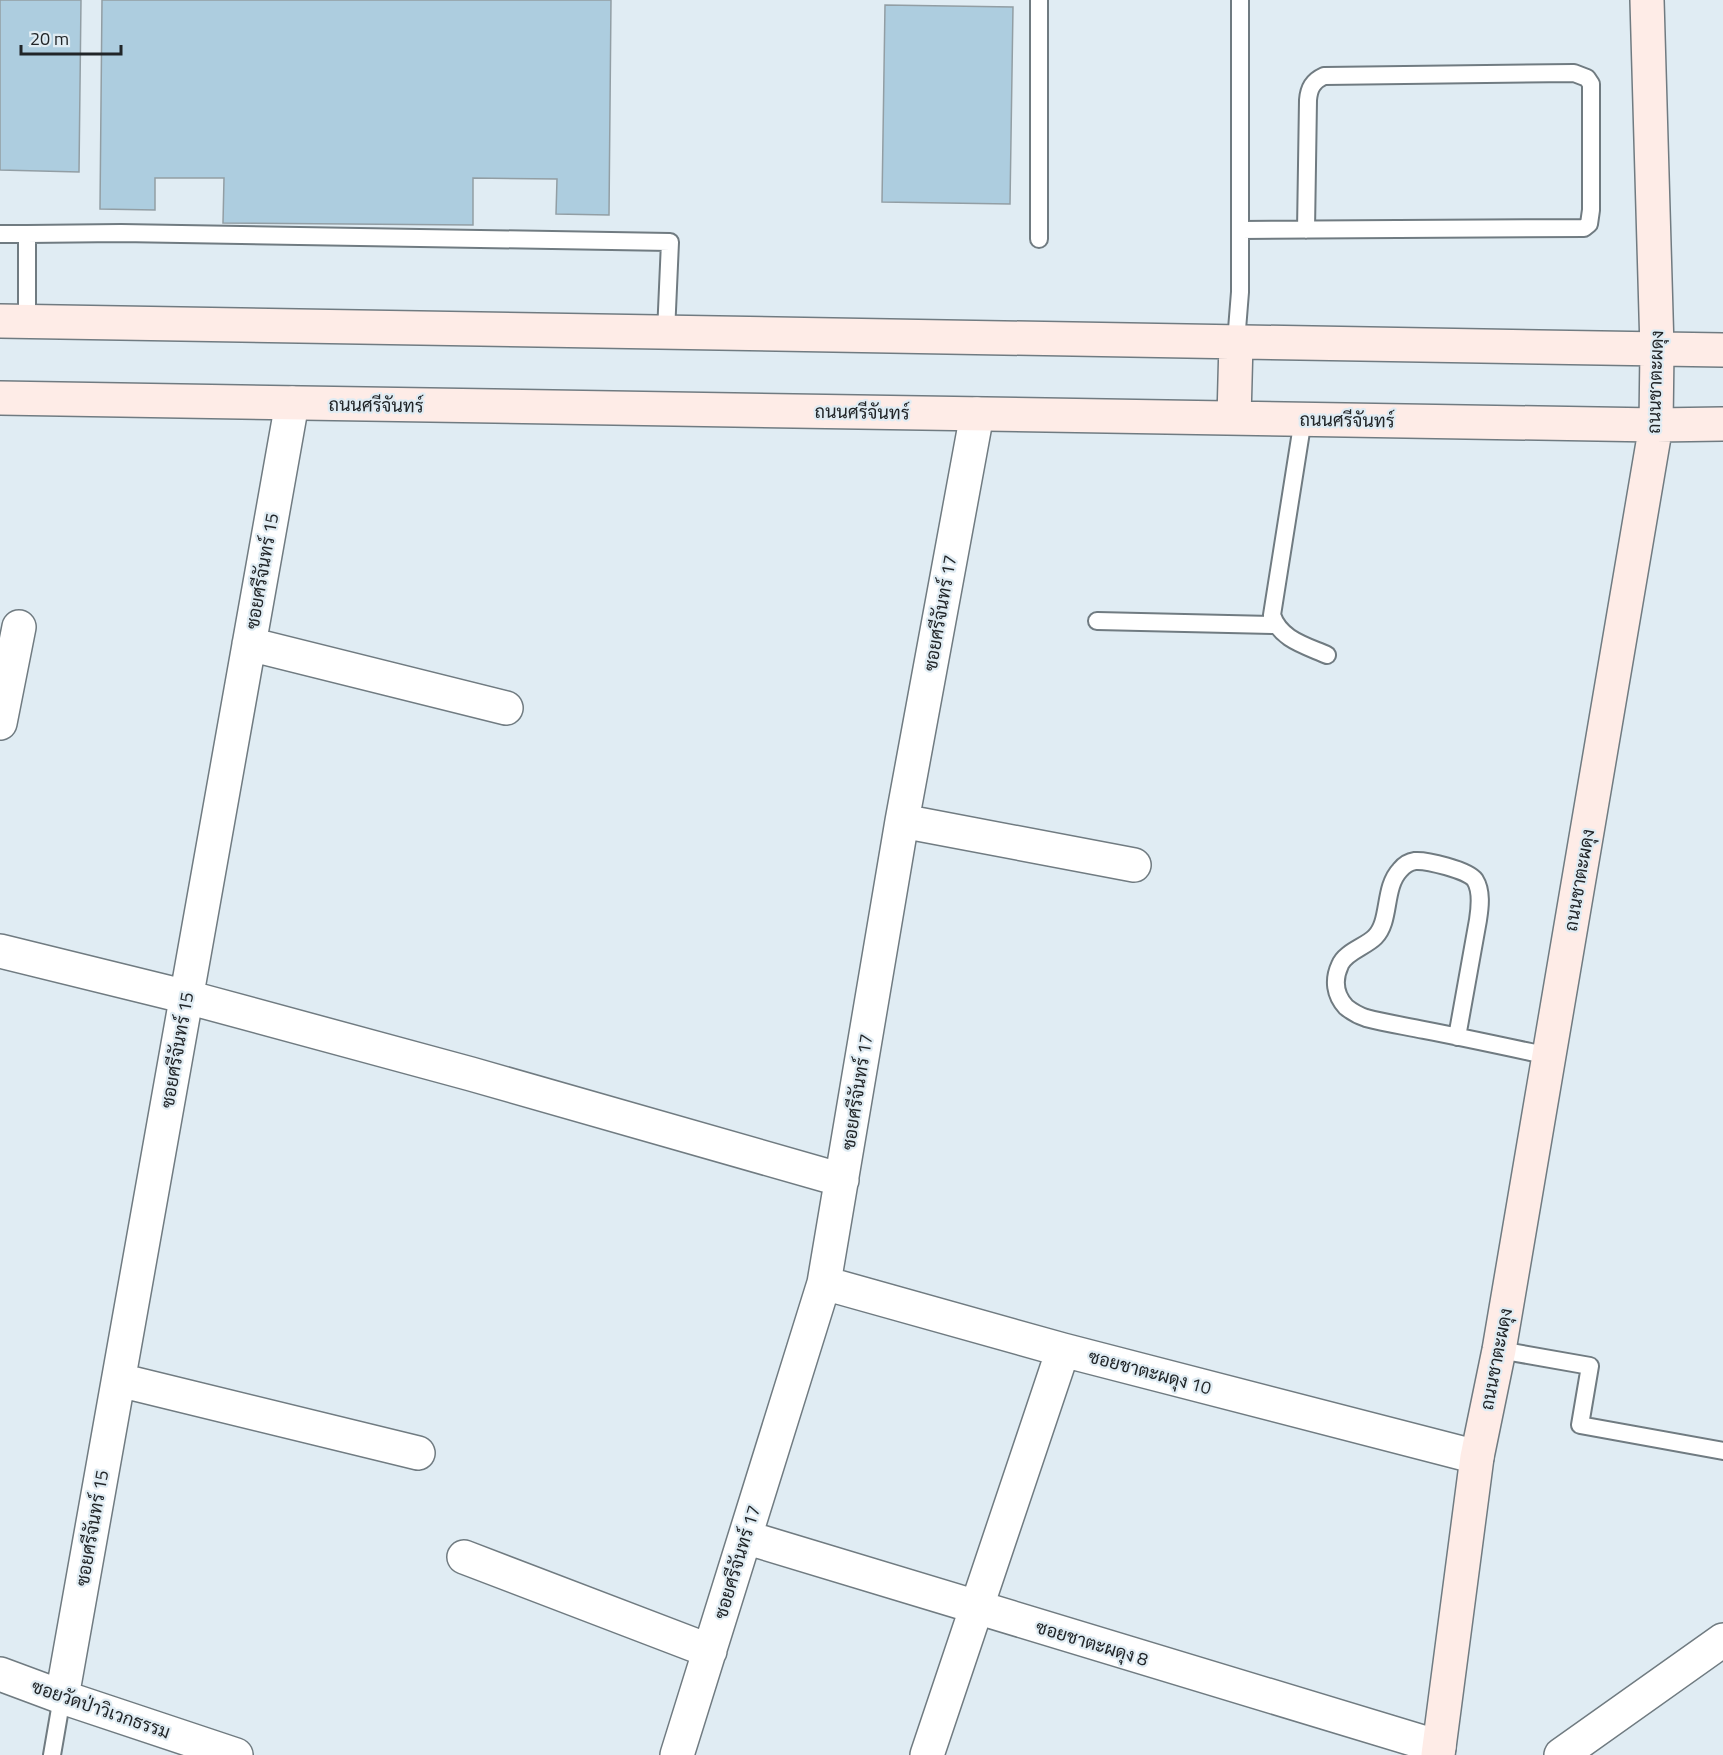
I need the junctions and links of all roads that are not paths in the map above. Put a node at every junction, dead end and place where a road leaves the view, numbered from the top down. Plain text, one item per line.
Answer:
1 (1039, 0) edge
2 (1240, 0) edge
3 (1647, 0) edge
4 (1306, 230) junction
5 (1240, 231) junction
6 (0, 234) edge
7 (27, 234) junction
8 (1039, 239) dead end
9 (13, 322) edge
10 (666, 333) junction
11 (1236, 342) junction
12 (1657, 349) junction
13 (1723, 350) edge
14 (0, 398) edge
15 (292, 404) junction
16 (977, 414) junction
17 (1234, 418) junction
18 (1303, 419) junction
19 (1723, 424) edge
20 (1656, 425) junction
21 (1098, 621) dead end
22 (1275, 625) junction
23 (19, 627) dead end
24 (249, 644) junction
25 (1327, 655) dead end
26 (506, 708) dead end
27 (0, 723) edge
28 (902, 820) junction
29 (1134, 865) dead end
30 (0, 951) edge
31 (187, 997) junction
32 (1457, 1037) junction
33 (1549, 1056) junction
34 (843, 1180) junction
35 (824, 1283) junction
36 (1063, 1350) junction
37 (1499, 1350) junction
38 (118, 1380) junction
39 (1723, 1451) edge
40 (418, 1453) dead end
41 (1477, 1457) junction
42 (745, 1537) junction
43 (464, 1557) dead end
44 (976, 1608) junction
45 (1723, 1640) edge
46 (710, 1651) junction
47 (0, 1674) edge
48 (62, 1697) junction
49 (1438, 1751) edge
50 (52, 1755) edge
51 (236, 1755) edge
52 (677, 1755) edge
53 (927, 1755) edge
54 (1561, 1755) edge

1 - 8 lane
2 - 5 lane
3 - 12 main road, ถนนชาตะผดุง
4 - 4 lane
4 - 5 lane
5 - 11 lane
6 - 7 lane
7 - 9 lane
7 - 10 lane
9 - 10 main road
10 - 11 main road
11 - 12 main road
11 - 17 main road
12 - 13 main road
12 - 20 main road, ถนนชาตะผดุง
14 - 15 main road, ถนนศรีจันทร์
15 - 16 main road, ถนนศรีจันทร์
15 - 24 street, ซอยศรีจันทร์ 15
16 - 17 main road, ถนนศรีจันทร์
16 - 28 street, ซอยศรีจันทร์ 17
17 - 18 main road, ถนนศรีจันทร์
18 - 20 main road, ถนนศรีจันทร์
18 - 22 lane
19 - 20 main road, ถนนศรีจันทร์
20 - 33 main road, ถนนชาตะผดุง
21 - 22 lane
22 - 25 lane
23 - 27 street
24 - 26 street
24 - 31 street, ซอยศรีจันทร์ 15
28 - 29 street
28 - 34 street, ซอยศรีจันทร์ 17
30 - 31 street
31 - 34 street
31 - 38 street, ซอยศรีจันทร์ 15
32 - 32 lane
32 - 33 lane
33 - 37 main road, ถนนชาตะผดุง
34 - 35 street, ซอยศรีจันทร์ 17
35 - 36 street, ซอยชาตะผดุง 10
35 - 42 street, ซอยศรีจันทร์ 17
36 - 41 street, ซอยชาตะผดุง 10
36 - 44 street
37 - 39 lane
37 - 41 main road, ถนนชาตะผดุง
38 - 40 street
38 - 48 street, ซอยศรีจันทร์ 15
41 - 49 main road, ถนนชาตะผดุง
42 - 44 street, ซอยชาตะผดุง 8
42 - 46 street, ซอยศรีจันทร์ 17
43 - 46 street
44 - 49 street, ซอยชาตะผดุง 8
44 - 53 street
45 - 54 street
46 - 52 street, ซอยศรีจันทร์ 17
47 - 48 street, ซอยวัดป่าวิเวกธรรม
48 - 50 lane
48 - 51 street, ซอยวัดป่าวิเวกธรรม

